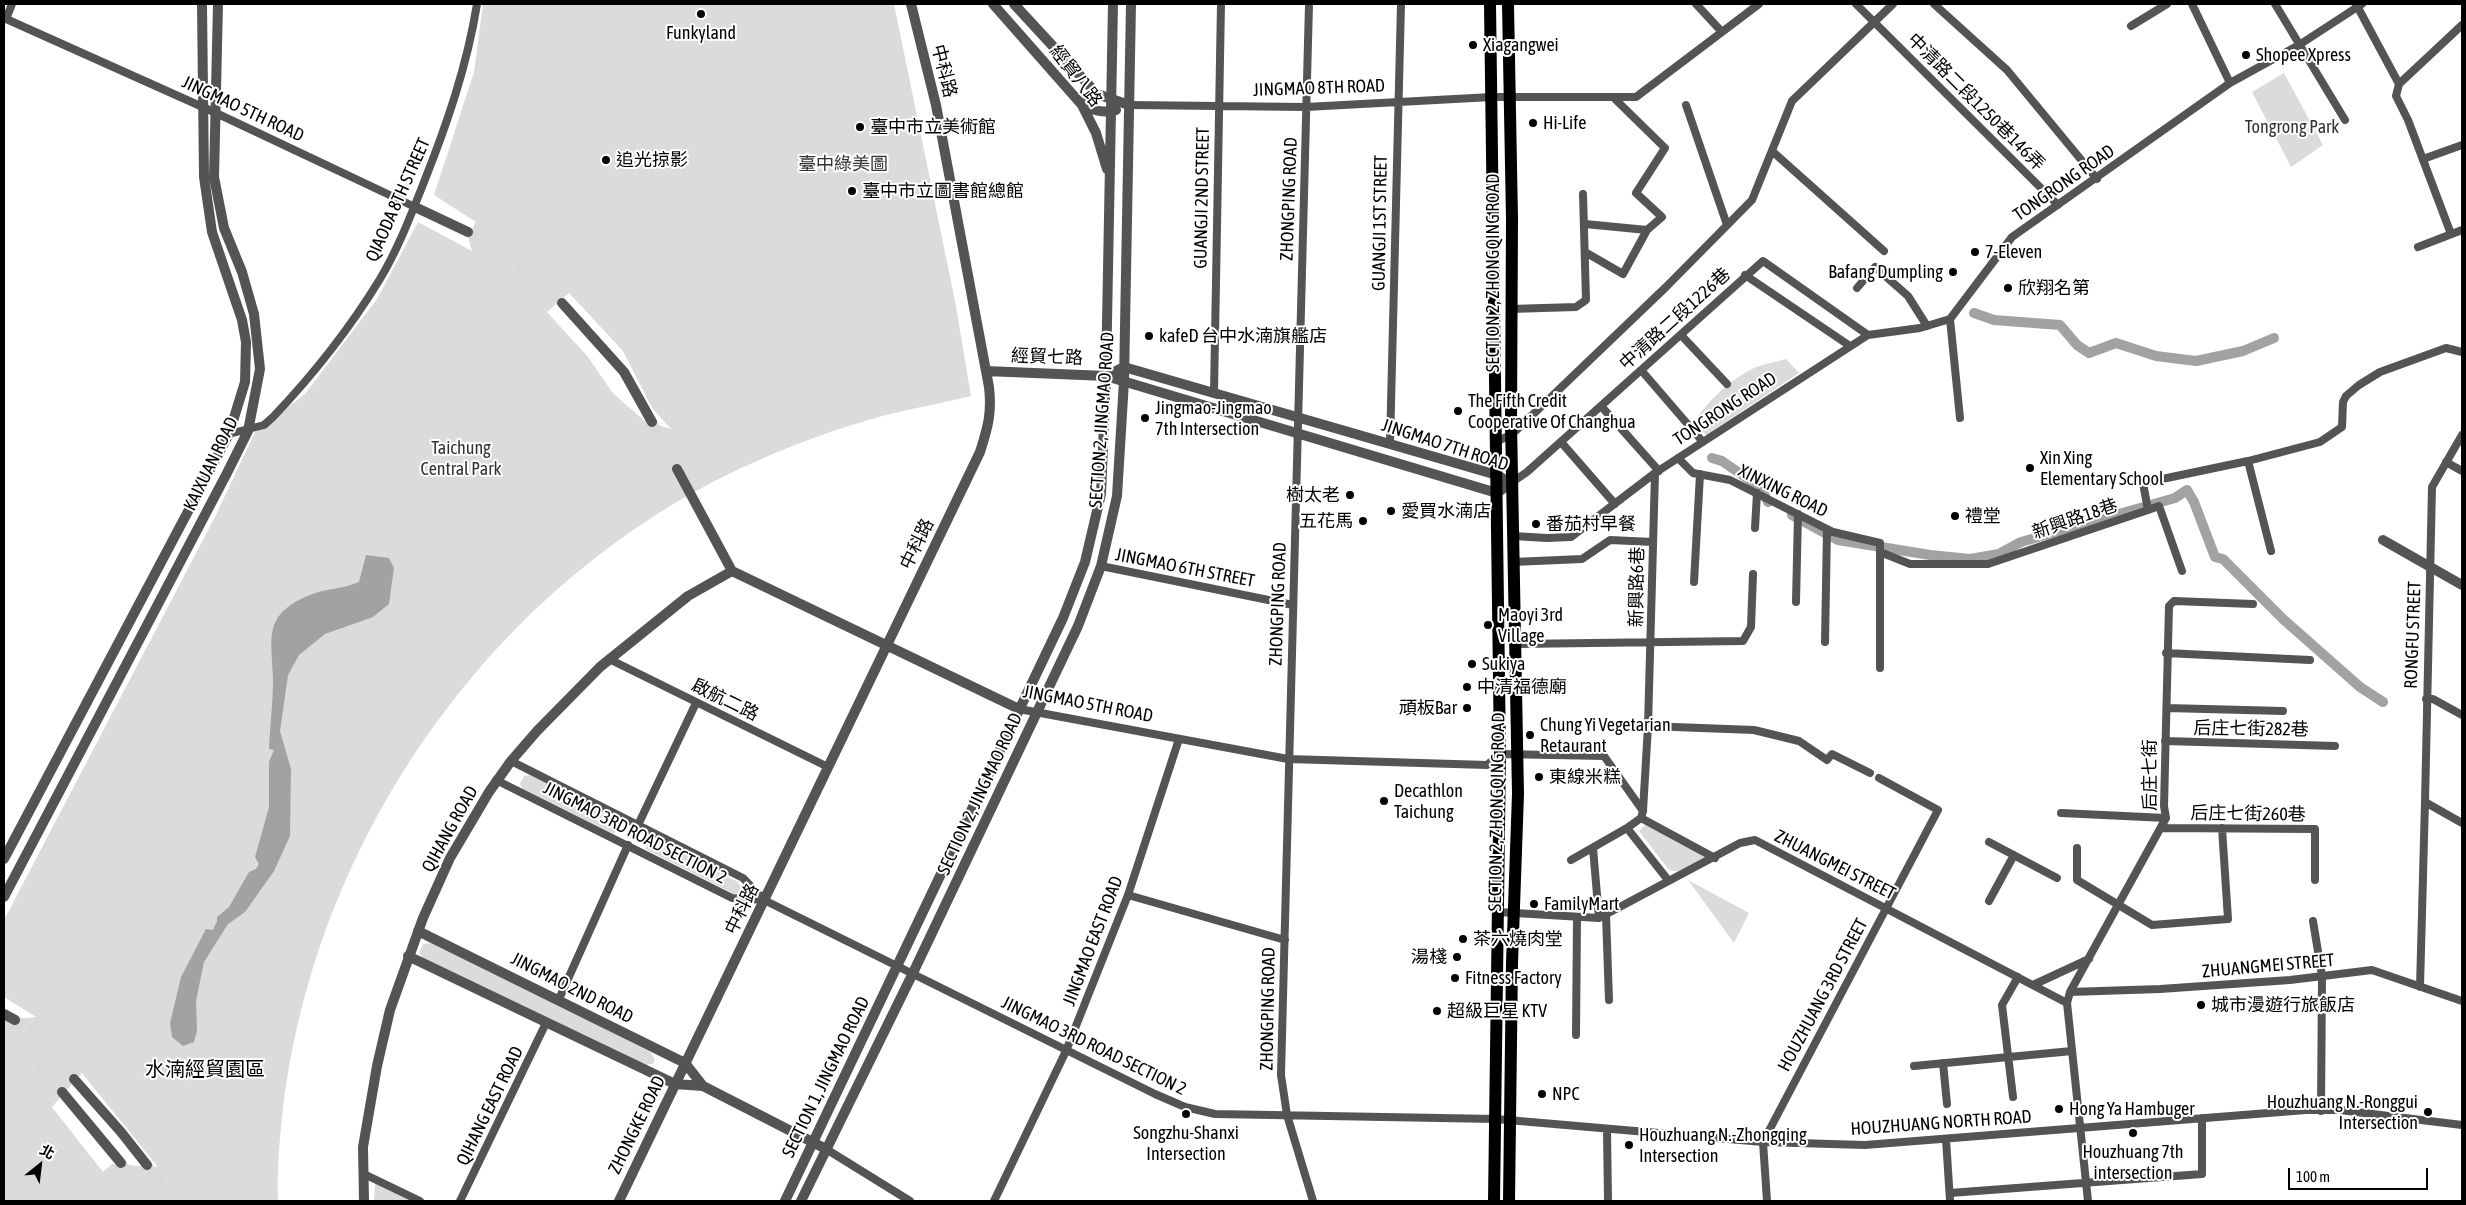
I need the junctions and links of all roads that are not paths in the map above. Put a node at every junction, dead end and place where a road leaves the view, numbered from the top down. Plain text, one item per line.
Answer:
1 (12, 4) edge
2 (202, 4) edge
3 (218, 4) edge
4 (477, 4) edge
5 (911, 4) edge
6 (993, 4) edge
7 (1014, 4) edge
8 (1113, 4) edge
9 (1131, 4) edge
10 (1221, 4) edge
11 (1309, 4) edge
12 (1401, 4) edge
13 (1490, 4) edge
14 (1508, 4) edge
15 (1696, 4) edge
16 (1758, 4) edge
17 (1856, 4) edge
18 (1893, 4) edge
19 (1934, 4) edge
20 (2167, 4) edge
21 (2192, 4) edge
22 (2275, 4) edge
23 (2358, 5) edge
24 (5, 18) edge
25 (1874, 20) junction
26 (2462, 25) edge
27 (2131, 26) dead end
28 (1722, 32) junction
29 (2299, 45) junction
30 (2230, 83) junction
31 (2399, 84) junction
32 (1492, 97) junction
33 (1112, 98) junction
34 (1510, 98) junction
35 (1615, 98) junction
36 (1078, 100) junction
37 (1398, 102) junction
38 (1686, 105) dead end
39 (1129, 106) junction
40 (1306, 107) junction
41 (204, 108) junction
42 (1218, 108) junction
43 (1111, 112) junction
44 (216, 113) junction
45 (2345, 120) dead end
46 (2462, 145) edge
47 (1772, 151) junction
48 (2423, 159) junction
49 (2097, 179) junction
50 (1110, 182) junction
51 (1583, 194) dead end
52 (2058, 205) junction
53 (416, 207) junction
54 (1585, 224) junction
55 (1727, 225) junction
56 (1647, 230) junction
57 (2462, 230) edge
58 (468, 232) tunnel mouth
59 (2451, 234) junction
60 (2418, 247) dead end
61 (1884, 250) dead end
62 (1585, 252) junction
63 (1745, 275) junction
64 (1857, 288) dead end
65 (562, 303) tunnel mouth
66 (1510, 309) junction
67 (1950, 319) junction
68 (1926, 326) junction
69 (1681, 335) junction
70 (1868, 335) junction
71 (1850, 346) junction
72 (2462, 352) edge
73 (1124, 367) junction
74 (1641, 370) junction
75 (986, 371) junction
76 (1106, 376) junction
77 (1124, 381) junction
78 (1727, 384) dead end
79 (1214, 393) junction
80 (1601, 406) junction
81 (1298, 417) junction
82 (1960, 418) dead end
83 (652, 422) tunnel mouth
84 (248, 431) junction
85 (1298, 433) junction
86 (229, 434) junction
87 (1511, 435) junction
88 (2462, 435) edge
89 (1495, 442) junction
90 (1561, 442) junction
91 (1703, 442) junction
92 (1390, 444) junction
93 (1678, 458) junction
94 (2248, 461) junction
95 (2446, 462) junction
96 (677, 469) tunnel mouth
97 (2462, 471) edge
98 (1657, 472) junction
99 (1700, 474) junction
100 (1497, 475) junction
101 (1512, 483) junction
102 (1497, 493) junction
103 (1757, 493) junction
104 (1615, 504) junction
105 (2148, 510) junction
106 (1798, 514) junction
107 (1755, 528) dead end
108 (1827, 529) junction
109 (1513, 536) junction
110 (2383, 540) dead end
111 (1653, 542) junction
112 (2272, 551) dead end
113 (1880, 552) junction
114 (1513, 562) junction
115 (1101, 566) junction
116 (2430, 566) junction
117 (732, 571) junction
118 (2182, 571) dead end
119 (1753, 574) dead end
120 (1694, 582) dead end
121 (2462, 584) edge
122 (1796, 602) dead end
123 (2253, 604) dead end
124 (1293, 605) junction
125 (1650, 642) junction
126 (1825, 642) dead end
127 (1516, 644) junction
128 (886, 645) junction
129 (2166, 653) junction
130 (608, 659) junction
131 (2310, 660) dead end
132 (1880, 668) dead end
133 (2426, 699) junction
134 (696, 703) junction
135 (2167, 708) junction
136 (1019, 709) junction
137 (2283, 711) dead end
138 (1037, 712) junction
139 (2462, 715) edge
140 (1648, 726) junction
141 (1179, 740) junction
142 (2165, 741) junction
143 (2335, 746) dead end
144 (1500, 754) junction
145 (1517, 755) junction
146 (1288, 759) junction
147 (511, 761) junction
148 (828, 767) junction
149 (1870, 773) dead end
150 (1879, 778) dead end
151 (496, 780) junction
152 (2425, 802) junction
153 (2061, 813) dead end
154 (1642, 815) junction
155 (2166, 818) junction
156 (2462, 823) edge
157 (638, 825) junction
158 (1627, 828) junction
159 (2161, 828) junction
160 (2222, 828) junction
161 (1989, 842) dead end
162 (628, 845) junction
163 (1593, 848) junction
164 (2076, 848) dead end
165 (2014, 855) junction
166 (1715, 858) junction
167 (4, 859) edge
168 (1571, 860) dead end
169 (2057, 878) dead end
170 (1668, 880) junction
171 (2315, 880) dead end
172 (1128, 895) junction
173 (4, 897) edge
174 (764, 900) junction
175 (1989, 901) dead end
176 (2119, 905) junction
177 (1886, 908) junction
178 (1498, 912) junction
179 (1514, 914) junction
180 (1577, 917) junction
181 (1602, 917) junction
182 (2313, 921) dead end
183 (418, 931) junction
184 (1285, 940) junction
185 (408, 956) junction
186 (2089, 959) junction
187 (897, 968) junction
188 (912, 975) junction
189 (2322, 976) junction
190 (2018, 977) junction
191 (2033, 985) junction
192 (2420, 987) junction
193 (2070, 992) junction
194 (559, 999) junction
195 (1609, 1000) dead end
196 (2462, 1001) edge
197 (2067, 1002) junction
198 (4, 1014) edge
199 (15, 1020) tunnel mouth
200 (546, 1023) junction
201 (1576, 1035) dead end
202 (1066, 1051) junction
203 (2072, 1051) junction
204 (2008, 1057) junction
205 (685, 1063) junction
206 (1943, 1063) junction
207 (1914, 1066) dead end
208 (74, 1079) tunnel mouth
209 (675, 1084) junction
210 (703, 1086) junction
211 (62, 1092) tunnel mouth
212 (2013, 1096) dead end
213 (1947, 1104) dead end
214 (2321, 1111) junction
215 (1287, 1115) junction
216 (2202, 1118) junction
217 (1496, 1119) junction
218 (1510, 1121) junction
219 (2462, 1125) edge
220 (2080, 1128) junction
221 (1607, 1129) junction
222 (1946, 1139) junction
223 (813, 1142) junction
224 (1763, 1142) junction
225 (826, 1149) junction
226 (121, 1163) tunnel mouth
227 (147, 1165) tunnel mouth
228 (364, 1174) junction
229 (2086, 1184) junction
230 (1950, 1197) edge
231 (364, 1201) edge
232 (420, 1201) edge
233 (460, 1201) edge
234 (619, 1201) edge
235 (785, 1201) edge
236 (801, 1201) edge
237 (910, 1201) edge
238 (994, 1201) edge
239 (1312, 1201) edge
240 (1494, 1201) edge
241 (1509, 1201) edge
242 (1608, 1201) edge
243 (1767, 1201) edge
244 (2088, 1201) edge

1 - 24 street
2 - 41 street, KAIXUAN ROAD
3 - 44 street, KAIXUAN ROAD
4 - 53 street, QIAODA 8TH STREET
5 - 75 street, 中科路
6 - 36 street, 經貿八路
7 - 33 street, JINGMAO 8TH ROAD
8 - 33 street, SECTION 2, JINGMAO ROAD
9 - 39 street, SECTION 2, JINGMAO ROAD
10 - 42 street, GUANGJI 2ND STREET
11 - 40 street, ZHONGPING ROAD
12 - 37 street, GUANGJI 1ST STREET
13 - 32 main road, SECTION 2, ZHONGQING ROAD
14 - 34 main road, SECTION 2, ZHONGQING ROAD
15 - 28 street
16 - 28 street, JINGMAO 8TH ROAD
17 - 25 street, 中清路二段1250巷146弄
18 - 25 street
19 - 49 street
20 - 27 street
21 - 30 street
22 - 29 street
23 - 29 street, TONGRONG ROAD
23 - 31 street
24 - 41 street, JINGMAO 5TH ROAD
25 - 47 street
25 - 52 street, 中清路二段1250巷146弄
26 - 31 street
28 - 35 street, JINGMAO 8TH ROAD
29 - 30 street, TONGRONG ROAD
29 - 45 street
30 - 49 street, TONGRONG ROAD
31 - 48 street
32 - 34 street, JINGMAO 8TH ROAD
32 - 37 street, JINGMAO 8TH ROAD
32 - 89 main road, SECTION 2, ZHONGQING ROAD
33 - 39 street, JINGMAO 8TH ROAD
33 - 43 street, SECTION 2, JINGMAO ROAD
34 - 35 street, JINGMAO 8TH ROAD
34 - 66 main road, SECTION 2, ZHONGQING ROAD
35 - 56 street
36 - 43 street
36 - 50 street, 經貿八路
37 - 40 street, JINGMAO 8TH ROAD
37 - 92 street, GUANGJI 1ST STREET
38 - 55 street
39 - 42 street, JINGMAO 8TH ROAD
39 - 43 street, JINGMAO 8TH ROAD
39 - 73 street, SECTION 2, JINGMAO ROAD
40 - 42 street, JINGMAO 8TH ROAD
40 - 81 street, ZHONGPING ROAD
41 - 44 street, JINGMAO 5TH ROAD
41 - 86 street, KAIXUAN ROAD
42 - 79 street, GUANGJI 2ND STREET
43 - 50 street, SECTION 2, JINGMAO ROAD
44 - 53 street, JINGMAO 5TH ROAD
44 - 84 street, KAIXUAN ROAD
46 - 48 street
47 - 55 street
47 - 61 street
48 - 59 street
49 - 52 street, TONGRONG ROAD
50 - 76 street, SECTION 2, JINGMAO ROAD
51 - 54 street
52 - 67 street, TONGRONG ROAD
53 - 58 street, JINGMAO 5TH ROAD
53 - 84 street, QIAODA 8TH STREET
54 - 56 street
54 - 62 street
55 - 87 street
56 - 62 street
57 - 59 street
59 - 60 street
62 - 66 street
63 - 69 street, 中清路二段1226巷
63 - 70 street, 中清路二段1226巷
63 - 71 street
64 - 68 street
65 - 83 street
66 - 87 main road, SECTION 2, ZHONGQING ROAD
67 - 68 street, TONGRONG ROAD
67 - 82 street
68 - 70 street, TONGRONG ROAD
69 - 74 street, 中清路二段1226巷
69 - 78 street
70 - 71 street, TONGRONG ROAD
71 - 91 street, TONGRONG ROAD
72 - 94 street
73 - 76 street
73 - 77 street, SECTION 2, JINGMAO ROAD
73 - 79 street, JINGMAO 7TH ROAD
74 - 80 street, 中清路二段1226巷
74 - 91 street
75 - 76 street, 經貿七路
75 - 128 street, 中科路
76 - 77 street, JINGMAO 7TH ROAD
76 - 136 street, SECTION 2, JINGMAO ROAD
77 - 85 street, JINGMAO 7TH ROAD
77 - 115 street, SECTION 2, JINGMAO ROAD
79 - 81 street, JINGMAO 7TH ROAD
80 - 90 street, 中清路二段1226巷
80 - 98 street
81 - 85 street, ZHONGPING ROAD
81 - 92 street, JINGMAO 7TH ROAD
84 - 86 street, QIAODA 8TH STREET
84 - 173 street, KAIXUAN ROAD
85 - 102 street, JINGMAO 7TH ROAD
85 - 124 street, ZHONGPING ROAD
86 - 167 street, KAIXUAN ROAD
87 - 89 street
87 - 101 main road, SECTION 2, ZHONGQING ROAD
88 - 95 street, RONGFU STREET
89 - 100 main road, SECTION 2, ZHONGQING ROAD
90 - 101 street, 中清路二段1226巷
90 - 104 street
91 - 93 street, TONGRONG ROAD
92 - 100 street, JINGMAO 7TH ROAD
93 - 98 street, TONGRONG ROAD
93 - 99 street, XINXING ROAD
94 - 105 street
94 - 112 street
95 - 97 street
95 - 116 street, RONGFU STREET
96 - 117 street
98 - 104 street, TONGRONG ROAD
98 - 111 street, 新興路6巷
99 - 103 street, XINXING ROAD
99 - 120 street
100 - 101 street, JINGMAO 7TH ROAD
100 - 102 main road, SECTION 2, ZHONGQING ROAD
101 - 102 street, JINGMAO 7TH ROAD
101 - 109 main road, SECTION 2, ZHONGQING ROAD
102 - 144 main road, SECTION 2, ZHONGQING ROAD
103 - 106 street, XINXING ROAD
103 - 107 street
104 - 109 street, TONGRONG ROAD
105 - 113 street, 新興路18巷
105 - 118 street
106 - 108 street, XINXING ROAD
106 - 122 street
108 - 113 street, XINXING ROAD
108 - 126 street
109 - 114 main road, SECTION 2, ZHONGQING ROAD
110 - 116 street
111 - 114 street
111 - 125 street, 新興路6巷
113 - 132 street
114 - 127 main road, SECTION 2, ZHONGQING ROAD
115 - 124 street, JINGMAO 6TH STREET
115 - 138 street, SECTION 2, JINGMAO ROAD
116 - 121 street
116 - 133 street, RONGFU STREET
117 - 128 street, JINGMAO 5TH ROAD
117 - 130 street, QIHANG ROAD
119 - 125 street
123 - 129 street, 后庄七街
124 - 146 street, ZHONGPING ROAD
125 - 127 street
125 - 140 street, 新興路6巷
127 - 145 main road, SECTION 2, ZHONGQING ROAD
128 - 136 street, JINGMAO 5TH ROAD
128 - 148 street, 中科路
129 - 131 street
129 - 135 street, 后庄七街
130 - 134 street, 啟航二路
130 - 147 street, QIHANG ROAD
133 - 139 street
133 - 152 street, RONGFU STREET
134 - 148 street, 啟航二路
134 - 157 street
135 - 137 street
135 - 142 street, 后庄七街
136 - 138 street, JINGMAO 5TH ROAD
136 - 187 street, SECTION 2, JINGMAO ROAD
138 - 141 street, JINGMAO 5TH ROAD
138 - 188 street, SECTION 2, JINGMAO ROAD
140 - 149 street
140 - 154 street, 新興路6巷
141 - 146 street, JINGMAO 5TH ROAD
141 - 172 street, JINGMAO EAST ROAD
142 - 143 street, 后庄七街282巷
142 - 155 street, 后庄七街
144 - 145 street
144 - 146 street, JINGMAO 5TH ROAD
144 - 178 main road, SECTION 2, ZHONGQING ROAD
145 - 154 street
145 - 179 main road, SECTION 2, ZHONGQING ROAD
146 - 184 street, ZHONGPING ROAD
147 - 151 street, QIHANG ROAD
147 - 157 street, JINGMAO 3RD ROAD SECTION 2
148 - 174 street, 中科路
150 - 177 street, HOUZHUANG 3RD STREET
151 - 162 street, JINGMAO 3RD ROAD SECTION 2
151 - 183 street, QIHANG ROAD
152 - 156 street
152 - 192 street, RONGFU STREET
153 - 155 street
154 - 158 street
154 - 166 street
155 - 159 street, 后庄七街
157 - 174 street, JINGMAO 3RD ROAD SECTION 2
158 - 163 street
158 - 170 street
159 - 160 street, 后庄七街260巷
159 - 176 street, 后庄七街
160 - 171 street, 后庄七街260巷
160 - 176 street
161 - 165 street
162 - 174 street, JINGMAO 3RD ROAD SECTION 2
162 - 194 street
163 - 168 street
163 - 181 street
164 - 176 street
165 - 169 street
165 - 175 street
166 - 170 street, ZHUANGMEI STREET
166 - 177 street, ZHUANGMEI STREET
170 - 181 street, ZHUANGMEI STREET
172 - 184 street
172 - 202 street, JINGMAO EAST ROAD
174 - 187 street, JINGMAO 3RD ROAD SECTION 2
174 - 205 street, 中科路
176 - 186 street, 后庄七街
177 - 190 street, ZHUANGMEI STREET
177 - 224 street, HOUZHUANG 3RD STREET
178 - 179 street
178 - 217 main road, SECTION 2, ZHONGQING ROAD
179 - 180 street
179 - 218 main road, SECTION 2, ZHONGQING ROAD
180 - 181 street
180 - 201 street
181 - 195 street
182 - 189 street
183 - 185 street, QIHANG ROAD
183 - 194 street, JINGMAO 2ND ROAD
184 - 215 street, ZHONGPING ROAD
185 - 200 street, JINGMAO 2ND ROAD
185 - 228 street, QIHANG ROAD
186 - 191 street
186 - 193 street, 后庄七街
187 - 188 street, JINGMAO 3RD ROAD SECTION 2
187 - 223 street, SECTION 1, JINGMAO ROAD
188 - 202 street, JINGMAO 3RD ROAD SECTION 2
188 - 225 street, SECTION 1, JINGMAO ROAD
189 - 192 street, ZHUANGMEI STREET
189 - 193 street, ZHUANGMEI STREET
189 - 214 street
190 - 191 street, ZHUANGMEI STREET
190 - 204 street
191 - 197 street, ZHUANGMEI STREET
192 - 196 street, ZHUANGMEI STREET
193 - 197 street, 后庄七街
194 - 205 street, JINGMAO 2ND ROAD
197 - 203 street
198 - 199 street
200 - 209 street, JINGMAO 2ND ROAD
200 - 233 street, QIHANG EAST ROAD
202 - 215 street, JINGMAO 3RD ROAD SECTION 2
202 - 238 street, JINGMAO EAST ROAD
203 - 204 street
203 - 220 street
204 - 206 street
204 - 212 street
205 - 209 street, ZHONGKE ROAD
205 - 210 street, JINGMAO 2ND ROAD
206 - 207 street
206 - 213 street
208 - 227 street
209 - 210 street, JINGMAO 2ND ROAD
209 - 234 street, ZHONGKE ROAD
210 - 223 street, JINGMAO 2ND ROAD
211 - 226 street
214 - 216 street, HOUZHUANG NORTH ROAD
214 - 219 street, HOUZHUANG NORTH ROAD
215 - 217 street, JINGMAO 3RD ROAD SECTION 2
215 - 239 street, ZHONGPING ROAD
216 - 220 street, HOUZHUANG NORTH ROAD
216 - 229 street
217 - 218 street, JINGMAO 3RD ROAD SECTION 2
217 - 240 main road, SECTION 2, ZHONGQING ROAD
218 - 221 street, HOUZHUANG NORTH ROAD
218 - 241 main road, SECTION 2, ZHONGQING ROAD
220 - 222 street, HOUZHUANG NORTH ROAD
220 - 229 street
221 - 224 street, HOUZHUANG NORTH ROAD
221 - 242 street
222 - 224 street, HOUZHUANG NORTH ROAD
222 - 230 street
223 - 225 street, JINGMAO 2ND ROAD
223 - 235 street, SECTION 1, JINGMAO ROAD
224 - 243 street
225 - 236 street, SECTION 1, JINGMAO ROAD
225 - 237 street, JINGMAO 2ND ROAD
228 - 231 street, QIHANG ROAD
228 - 232 street
229 - 230 street
229 - 244 street

